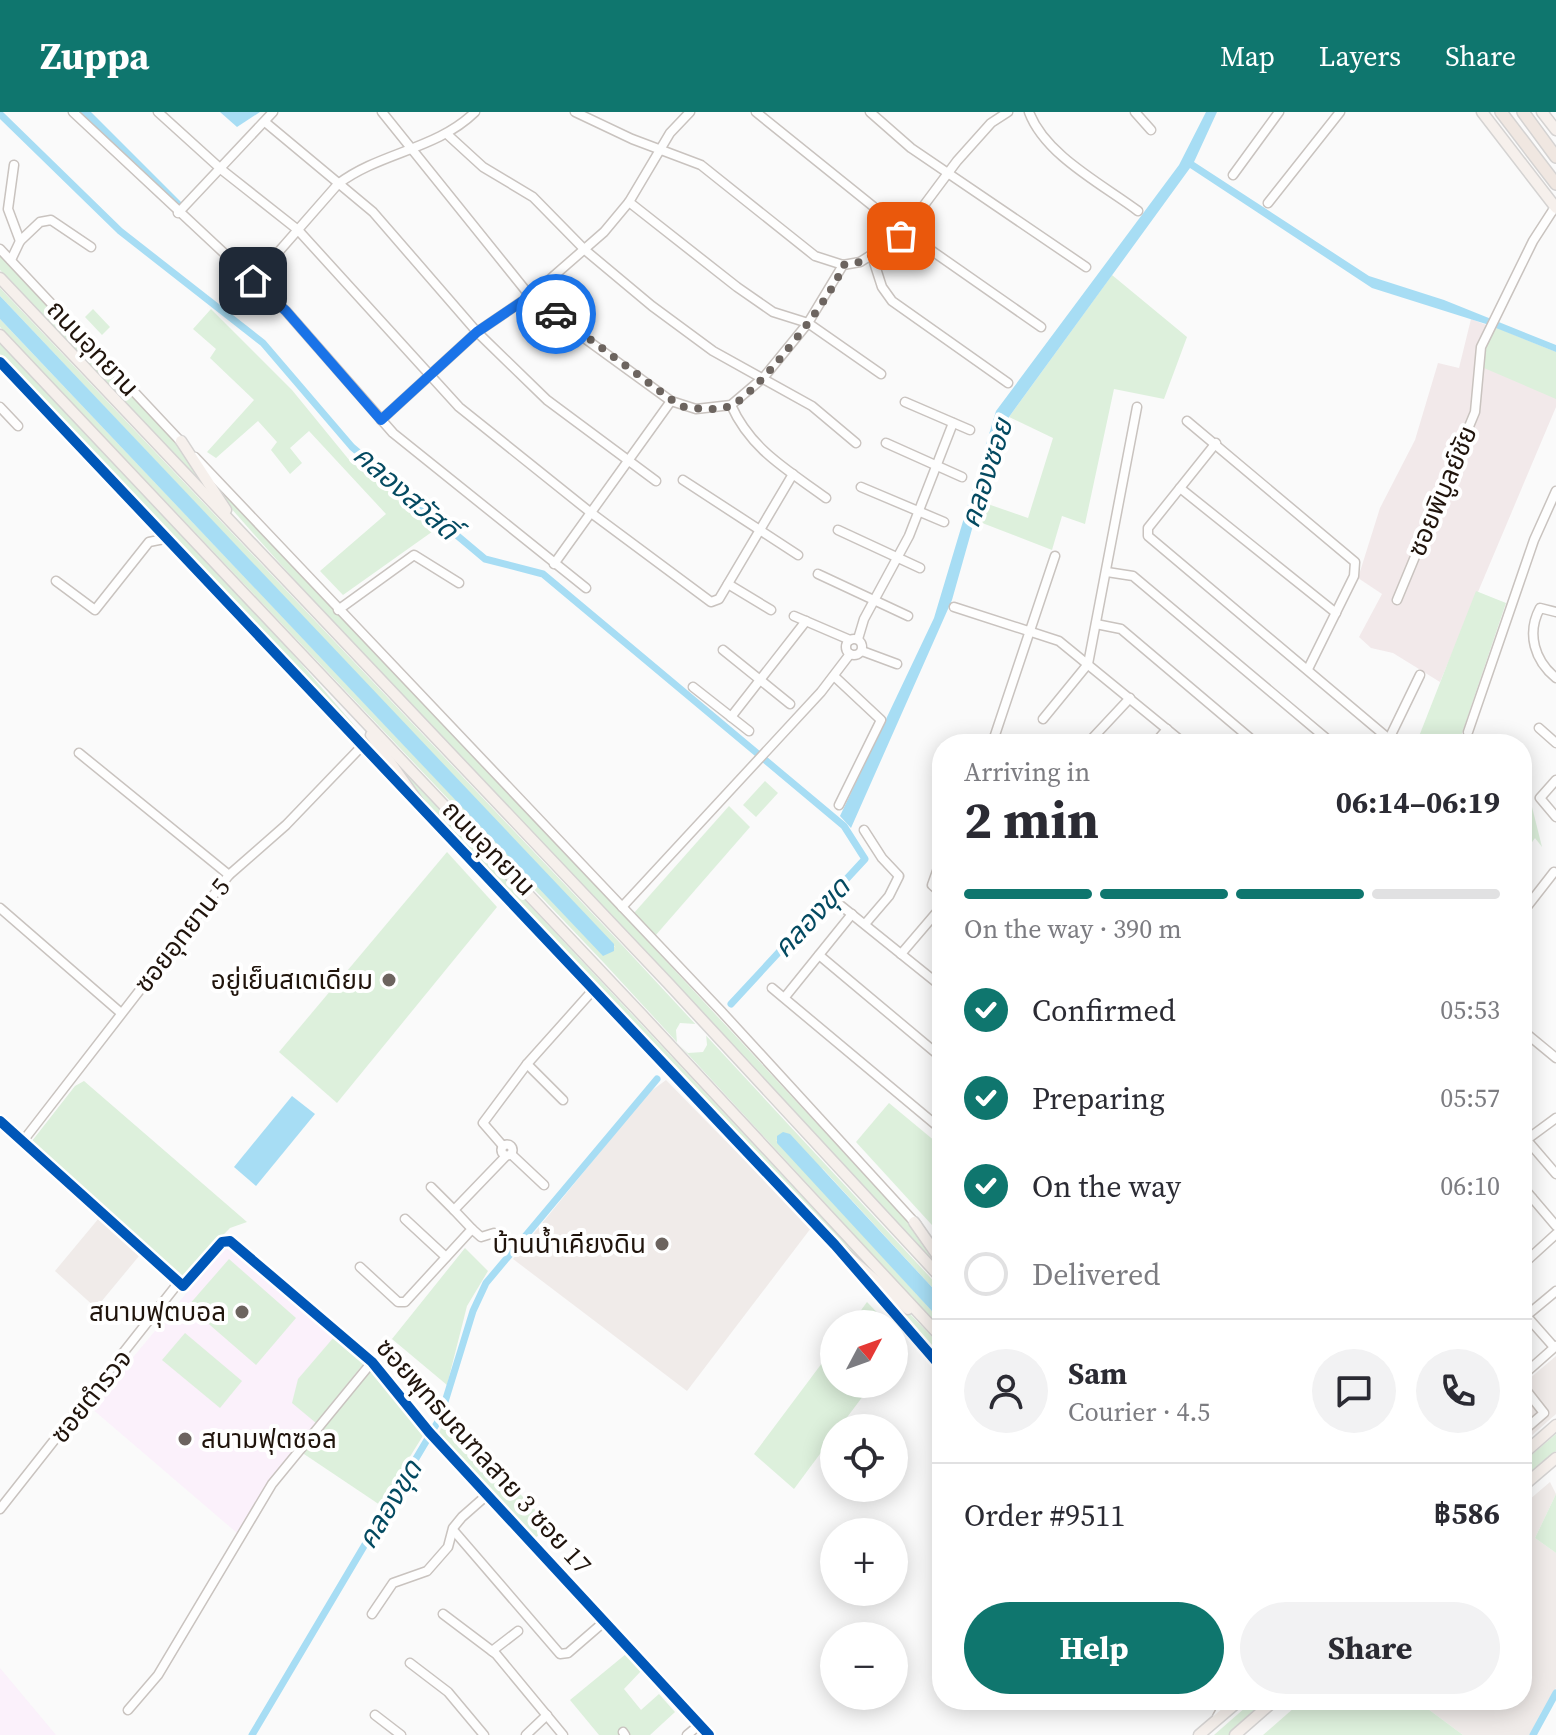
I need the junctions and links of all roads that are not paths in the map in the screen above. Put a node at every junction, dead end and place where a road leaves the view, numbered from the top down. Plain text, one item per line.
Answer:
1 (73, 112) edge
2 (158, 112) edge
3 (273, 112) edge
4 (382, 112) edge
5 (475, 112) edge
6 (575, 112) edge
7 (690, 112) edge
8 (756, 112) edge
9 (870, 112) edge
10 (1029, 112) edge
11 (1135, 112) edge
12 (1279, 112) edge
13 (1340, 112) edge
14 (1482, 112) edge
15 (1501, 112) edge
16 (1523, 112) edge
17 (1542, 112) edge
18 (1002, 113) edge
19 (265, 122) junction
20 (1151, 130) dead end
21 (1556, 130) edge
22 (448, 135) junction
23 (413, 149) junction
24 (659, 149) junction
25 (1556, 157) edge
26 (14, 165) dead end
27 (222, 170) junction
28 (948, 173) junction
29 (1233, 175) dead end
30 (338, 184) junction
31 (1556, 184) edge
32 (629, 202) junction
33 (1268, 203) dead end
34 (1556, 208) edge
35 (1138, 211) dead end
36 (178, 213) junction
37 (298, 230) junction
38 (905, 232) junction
39 (20, 241) junction
40 (91, 247) dead end
41 (0, 249) edge
42 (585, 250) junction
43 (872, 256) junction
44 (11, 260) junction
45 (843, 265) junction
46 (1086, 267) dead end
47 (0, 278) edge
48 (253, 281) junction
49 (532, 295) junction
50 (808, 323) junction
51 (1041, 327) dead end
52 (477, 332) junction
53 (0, 335) edge
54 (0, 362) edge
55 (881, 374) dead end
56 (430, 376) junction
57 (764, 377) junction
58 (1008, 383) dead end
59 (671, 401) junction
60 (905, 402) dead end
61 (731, 405) junction
62 (0, 407) edge
63 (1137, 407) dead end
64 (381, 420) junction
65 (1187, 421) dead end
66 (953, 423) junction
67 (18, 426) dead end
68 (970, 430) dead end
69 (181, 441) junction
70 (856, 443) dead end
71 (886, 443) dead end
72 (1216, 443) junction
73 (628, 461) junction
74 (936, 465) junction
75 (793, 474) junction
76 (962, 477) dead end
77 (683, 480) dead end
78 (656, 481) dead end
79 (861, 487) dead end
80 (1180, 488) junction
81 (1556, 491) edge
82 (826, 498) dead end
83 (590, 512) junction
84 (918, 512) junction
85 (944, 522) dead end
86 (838, 530) dead end
87 (761, 531) junction
88 (242, 533) junction
89 (164, 539) junction
90 (798, 555) dead end
91 (1055, 556) dead end
92 (898, 559) junction
93 (554, 564) junction
94 (920, 568) dead end
95 (1107, 572) junction
96 (818, 574) dead end
97 (56, 581) dead end
98 (459, 583) dead end
99 (728, 584) junction
100 (586, 588) dead end
101 (874, 600) junction
102 (1397, 600) dead end
103 (954, 607) dead end
104 (338, 610) junction
105 (771, 610) dead end
106 (1556, 612) edge
107 (1336, 613) junction
108 (794, 616) dead end
109 (908, 616) dead end
110 (806, 621) junction
111 (1096, 624) junction
112 (1031, 632) junction
113 (854, 639) junction
114 (723, 650) dead end
115 (862, 651) junction
116 (850, 654) junction
117 (897, 664) dead end
118 (1088, 664) junction
119 (1308, 669) junction
120 (1420, 675) dead end
121 (834, 676) junction
122 (1556, 678) edge
123 (762, 681) junction
124 (693, 687) dead end
125 (1130, 698) junction
126 (790, 704) dead end
127 (731, 717) junction
128 (1043, 719) dead end
129 (363, 720) junction
130 (1539, 728) dead end
131 (1167, 729) junction
132 (749, 731) dead end
133 (1468, 732) dead end
134 (995, 734) edge
135 (1096, 734) edge
136 (1163, 734) edge
137 (1173, 734) edge
138 (1245, 734) edge
139 (1321, 734) edge
140 (1378, 734) edge
141 (1391, 734) edge
142 (1556, 743) edge
143 (362, 746) junction
144 (79, 753) dead end
145 (1556, 780) edge
146 (839, 805) dead end
147 (425, 812) junction
148 (1556, 817) edge
149 (864, 830) dead end
150 (1554, 872) edge
151 (229, 875) junction
152 (834, 900) dead end
153 (1532, 900) edge
154 (622, 907) junction
155 (1, 911) edge
156 (852, 914) junction
157 (932, 918) edge
158 (865, 924) junction
159 (901, 954) junction
160 (819, 955) junction
161 (932, 978) edge
162 (772, 988) dead end
163 (594, 989) junction
164 (785, 997) junction
165 (121, 1013) junction
166 (1532, 1038) edge
167 (932, 1050) edge
168 (1556, 1058) edge
169 (527, 1064) junction
170 (563, 1100) dead end
171 (1556, 1117) edge
172 (0, 1121) edge
173 (932, 1122) edge
174 (1532, 1135) edge
175 (23, 1141) junction
176 (1532, 1149) edge
177 (506, 1152) junction
178 (1556, 1174) edge
179 (544, 1185) dead end
180 (431, 1187) dead end
181 (1532, 1198) edge
182 (454, 1210) junction
183 (405, 1219) dead end
184 (914, 1222) junction
185 (1556, 1226) edge
186 (472, 1229) junction
187 (494, 1233) dead end
188 (1556, 1234) edge
189 (932, 1241) edge
190 (835, 1245) junction
191 (932, 1248) edge
192 (1532, 1256) edge
193 (446, 1257) junction
194 (360, 1267) dead end
195 (932, 1268) edge
196 (179, 1282) junction
197 (1556, 1291) edge
198 (1532, 1308) edge
199 (1532, 1323) edge
200 (932, 1327) edge
201 (932, 1329) edge
202 (1555, 1347) edge
203 (932, 1357) edge
204 (372, 1362) junction
205 (1532, 1367) edge
206 (1532, 1398) edge
207 (1532, 1423) edge
208 (1556, 1425) edge
209 (1532, 1446) edge
210 (1556, 1458) edge
211 (1532, 1478) edge
212 (487, 1495) junction
213 (0, 1509) edge
214 (454, 1531) junction
215 (372, 1614) dead end
216 (443, 1614) dead end
217 (605, 1621) junction
218 (518, 1631) dead end
219 (492, 1651) junction
220 (410, 1663) dead end
221 (128, 1710) dead end
222 (1218, 1710) edge
223 (1228, 1710) edge
224 (1264, 1710) edge
225 (375, 1715) dead end
226 (547, 1715) junction
227 (699, 1725) junction
228 (1202, 1732) edge
229 (401, 1735) edge
230 (484, 1735) edge
231 (526, 1735) edge
232 (563, 1735) edge
233 (687, 1735) edge
234 (709, 1735) edge
235 (1235, 1735) edge

1 - 36 street
2 - 27 street
3 - 19 street
4 - 23 street
5 - 22 street
6 - 24 street
7 - 24 street
8 - 38 street
9 - 28 street
10 - 35 street
11 - 20 street
12 - 29 street
13 - 33 street
14 - 34 main road
15 - 31 highway
16 - 25 highway
17 - 21 main road
18 - 28 street
19 - 27 street
19 - 30 street
22 - 23 street
22 - 42 street
23 - 30 street
23 - 49 street
24 - 32 street
24 - 45 street
26 - 39 street
27 - 36 street
27 - 37 street
28 - 38 street
28 - 46 street
30 - 37 street
30 - 52 street
32 - 42 street
32 - 50 street
34 - 102 street, ซอยพิบูลย์ชัย
36 - 48 street
37 - 48 street
37 - 56 street
38 - 43 street
38 - 51 street
39 - 40 street
39 - 44 street
41 - 44 street, ถนนอุทยาน
42 - 49 street
42 - 57 street
43 - 45 street
43 - 58 street
44 - 69 street, ถนนอุทยาน
45 - 50 street
47 - 88 main road, ถนนอุทยาน
48 - 64 street
49 - 52 street
49 - 59 street
50 - 55 street
50 - 57 street
52 - 56 street
52 - 73 street
53 - 129 main road, ถนนอุทยาน
54 - 89 street, ถนนอุทยาน
56 - 64 street
56 - 83 street
57 - 61 street
57 - 70 street
59 - 61 street
59 - 73 street
60 - 66 street
61 - 75 street
62 - 67 street
63 - 95 street
64 - 93 street
65 - 72 street
66 - 68 street
66 - 74 street
69 - 88 main road
69 - 104 street, ถนนอุทยาน
71 - 74 street
72 - 80 street
72 - 107 street
73 - 78 street
73 - 83 street
74 - 76 street
74 - 84 street
75 - 82 street
75 - 87 street
77 - 87 street
79 - 84 street
80 - 107 street
80 - 119 street
81 - 133 street
83 - 93 street
83 - 99 street
84 - 85 street
84 - 92 street
86 - 92 street
87 - 90 street
87 - 99 street
88 - 195 main road, ถนนอุทยาน
89 - 97 street
89 - 143 street, ถนนอุทยาน
91 - 112 street
92 - 94 street
92 - 101 street
93 - 100 street
95 - 111 street
95 - 139 street
96 - 101 street
98 - 104 street
99 - 105 street
101 - 109 street
101 - 113 street
103 - 112 street
104 - 154 street, ถนนอุทยาน
106 - 122 street
107 - 119 street
108 - 110 street
110 - 113 street
110 - 123 street
111 - 118 street
111 - 138 street
112 - 118 street
112 - 134 street
113 - 115 street
113 - 116 street
114 - 123 street
115 - 116 street
115 - 117 street
116 - 121 street
118 - 125 street
118 - 128 street
119 - 140 street
120 - 141 street
121 - 146 street
121 - 154 street
123 - 126 street
123 - 127 street
124 - 127 street
125 - 131 street
125 - 135 street
127 - 132 street
129 - 147 main road
129 - 200 main road, ถนนอุทยาน
130 - 142 street
131 - 136 street
131 - 137 street
143 - 147 street, ถนนอุทยาน
143 - 151 street, ซอยอุทยาน 5
144 - 151 street
145 - 148 street
147 - 163 street, ถนนอุทยาน
149 - 158 street
150 - 153 street
151 - 165 street, ซอยอุทยาน 5
152 - 156 street
154 - 184 street, ถนนอุทยาน
155 - 165 street
156 - 158 street
156 - 160 street
157 - 159 street
158 - 159 street
159 - 161 street
160 - 164 street
160 - 167 street
162 - 164 street
163 - 169 street
163 - 190 street, ถนนอุทยาน
164 - 173 street
165 - 175 street, ซอยอุทยาน 5
166 - 168 street
169 - 170 street
169 - 177 street
171 - 174 street
172 - 175 street
175 - 196 street
176 - 178 street
177 - 179 street
177 - 182 street
180 - 182 street
181 - 185 street
182 - 186 street
183 - 193 street
184 - 189 street, ถนนอุทยาน
184 - 191 main road
186 - 187 street
186 - 193 street
188 - 192 street
190 - 201 main road
190 - 203 street, ถนนอุทยาน
193 - 194 street
196 - 204 street, ซอยพุทธมณฑลสาย 3 ซอย 17
196 - 213 street, ซอยตำรวจ
197 - 198 street
199 - 202 street
202 - 205 street
204 - 212 street, ซอยพุทธมณฑลสาย 3 ซอย 17
204 - 221 street
206 - 207 street
208 - 209 main road
210 - 211 main road
212 - 214 street
212 - 217 street, ซอยพุทธมณฑลสาย 3 ซอย 17
214 - 215 street
214 - 217 street
216 - 219 street
217 - 227 street, ซอยพุทธมณฑลสาย 3 ซอย 17
218 - 219 street
219 - 226 street
220 - 230 street
222 - 228 street
223 - 228 main road
224 - 235 main road
225 - 229 street
226 - 231 street
226 - 232 street
227 - 233 street
227 - 234 street, ซอยพุทธมณฑลสาย 3 ซอย 17

